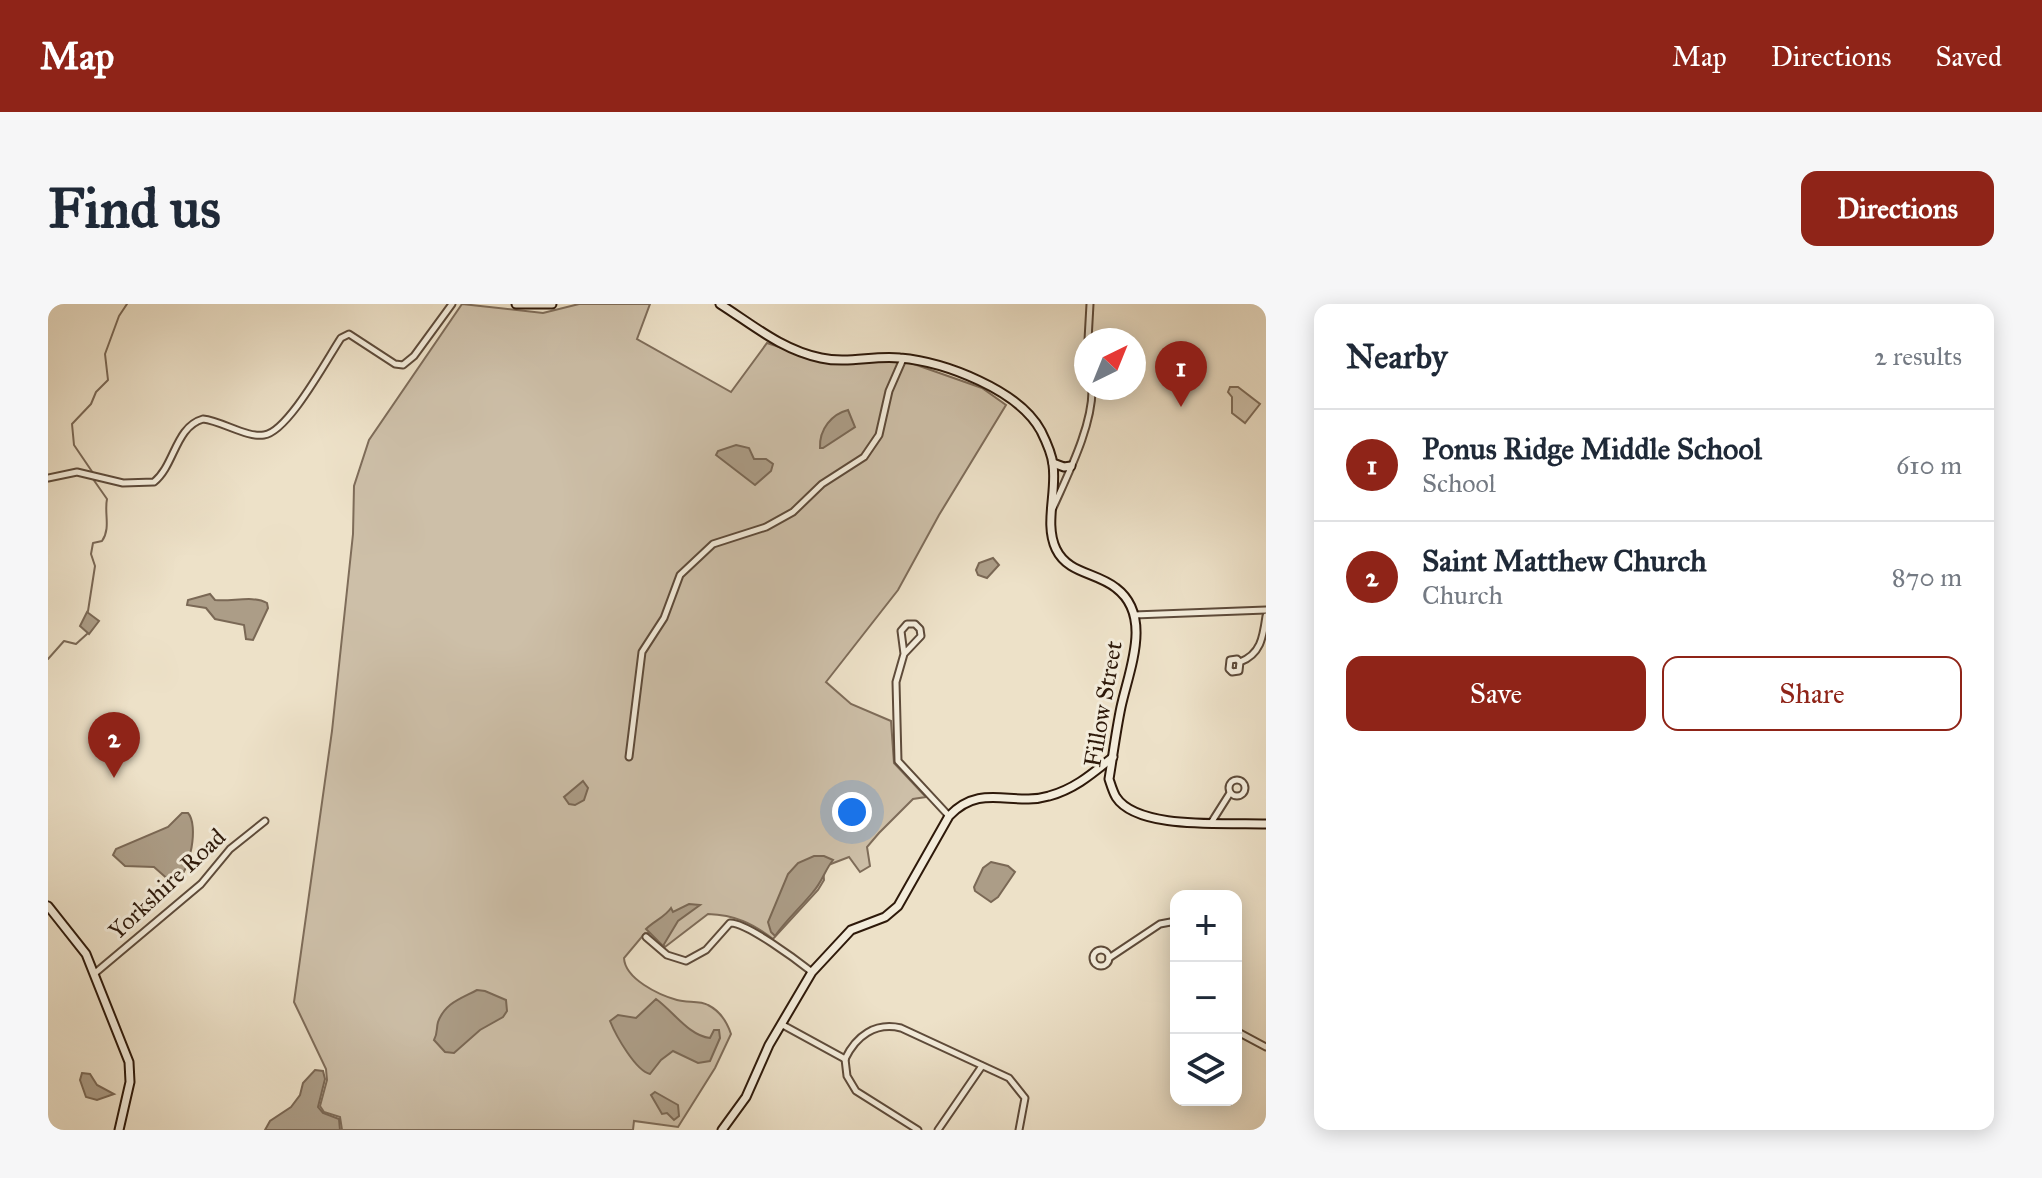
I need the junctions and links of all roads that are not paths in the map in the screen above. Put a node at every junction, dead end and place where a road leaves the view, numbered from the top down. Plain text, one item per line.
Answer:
1 (452, 304) edge
2 (516, 304) edge
3 (552, 304) edge
4 (720, 304) edge
5 (1090, 304) edge
6 (1089, 328) edge
7 (903, 358) junction
8 (1090, 400) edge
9 (1053, 463) junction
10 (1071, 466) junction
11 (48, 478) edge
12 (1052, 510) junction
13 (1266, 610) edge
14 (1134, 615) junction
15 (1266, 616) edge
16 (904, 654) junction
17 (1240, 662) dead end
18 (629, 757) dead end
19 (1113, 757) junction
20 (1230, 793) dead end
21 (949, 816) junction
22 (265, 821) dead end
23 (1211, 824) junction
24 (1266, 824) edge
25 (48, 906) edge
26 (1170, 922) edge
27 (646, 937) dead end
28 (1109, 958) dead end
29 (812, 972) junction
30 (94, 974) junction
31 (780, 1023) junction
32 (1242, 1034) edge
33 (1266, 1047) edge
34 (845, 1059) junction
35 (982, 1066) junction
36 (119, 1130) edge
37 (722, 1130) edge
38 (918, 1130) edge
39 (938, 1130) edge
40 (1019, 1130) edge

1 - 11 street
2 - 3 street
4 - 7 street, Fillow Street
5 - 6 street
7 - 9 street, Fillow Street
7 - 18 street
8 - 10 street
9 - 10 street
9 - 12 street, Fillow Street
10 - 12 street
12 - 14 street, Fillow Street
13 - 14 street
14 - 19 street, Fillow Street
15 - 17 street
16 - 16 street
16 - 21 street
19 - 21 street
19 - 23 street, Fillow Street
20 - 23 street
21 - 29 street
22 - 30 street, Yorkshire Road
23 - 24 street, Fillow Street
25 - 30 street
26 - 28 street
27 - 29 street
29 - 31 street
30 - 36 street
31 - 34 street
31 - 37 street
32 - 33 street
34 - 35 street
34 - 38 street
35 - 39 street
35 - 40 street

